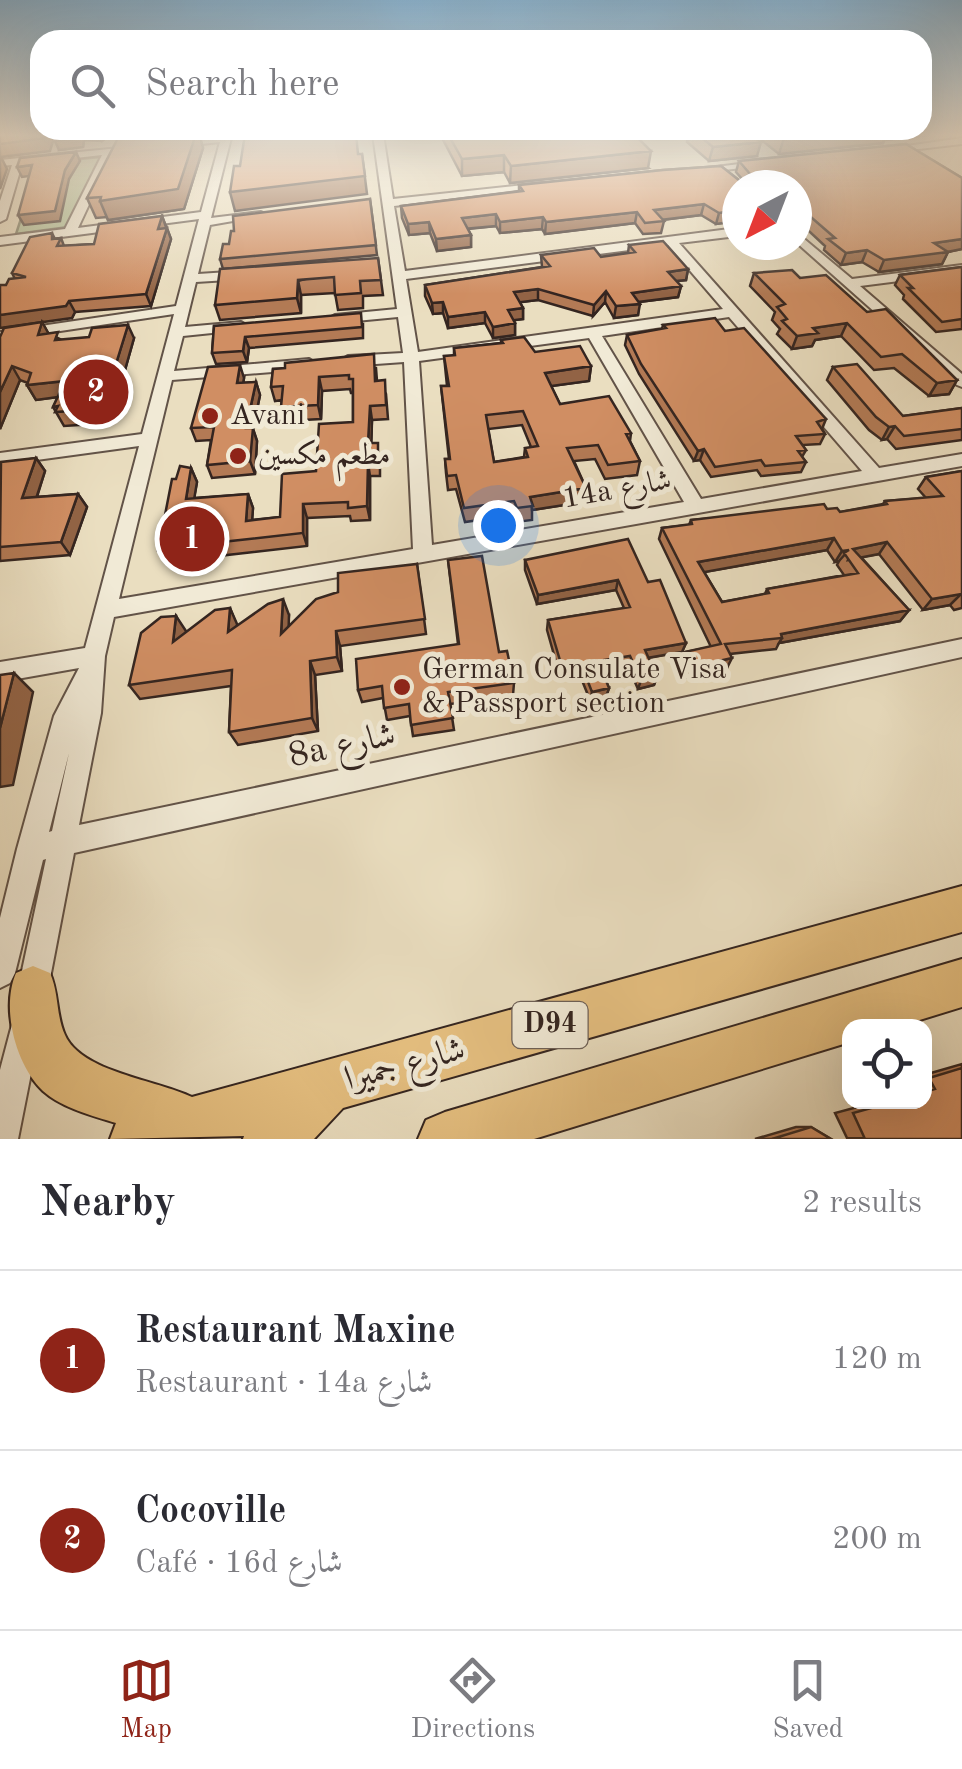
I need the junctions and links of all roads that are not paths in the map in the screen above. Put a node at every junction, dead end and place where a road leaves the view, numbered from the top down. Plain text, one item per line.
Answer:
1 (10, 187) edge
2 (91, 187) edge
3 (213, 187) edge
4 (385, 187) edge
5 (535, 187) edge
6 (387, 201) junction
7 (369, 202) edge
8 (278, 213) edge
9 (205, 219) junction
10 (0, 220) edge
11 (69, 233) junction
12 (722, 234) edge
13 (0, 241) edge
14 (671, 241) junction
15 (812, 250) edge
16 (376, 265) edge
17 (962, 269) edge
18 (396, 270) junction
19 (265, 273) edge
20 (191, 278) junction
21 (851, 283) junction
22 (182, 310) junction
23 (733, 312) junction
24 (402, 313) junction
25 (327, 319) edge
26 (252, 326) edge
27 (177, 332) junction
28 (593, 332) junction
29 (0, 336) edge
30 (410, 356) junction
31 (166, 376) junction
32 (962, 382) edge
33 (148, 439) junction
34 (0, 459) edge
35 (962, 460) edge
36 (876, 475) junction
37 (696, 506) junction
38 (423, 554) junction
39 (106, 610) junction
40 (962, 648) edge
41 (92, 661) junction
42 (0, 672) edge
43 (63, 842) junction
44 (30, 849) junction
45 (962, 909) edge
46 (16, 981) edge
47 (962, 984) edge
48 (326, 1087) junction
49 (190, 1124) junction
50 (1, 1139) edge
51 (137, 1139) edge
52 (270, 1139) edge
53 (445, 1139) edge

1 - 10 street
2 - 11 street
3 - 9 street
4 - 6 street
5 - 6 street
6 - 7 street
6 - 18 street
8 - 9 street
9 - 11 street
9 - 20 street
11 - 13 street
12 - 14 street
14 - 18 street
14 - 23 street
15 - 21 street
16 - 18 street
17 - 21 street
18 - 24 street
19 - 20 street
20 - 22 street
21 - 32 street
22 - 27 street
22 - 29 street
23 - 28 street
23 - 36 street
24 - 25 street
24 - 30 street
26 - 27 street
27 - 31 street
28 - 30 street
28 - 37 street
30 - 31 street
30 - 38 street
31 - 33 street
33 - 34 street
33 - 39 street
35 - 36 street, 14a شارع
36 - 37 street, 14a شارع
37 - 38 street, 14a شارع
38 - 39 street, 14a شارع
39 - 41 street
40 - 43 street, 8a شارع
41 - 42 street
41 - 43 street
41 - 44 street
43 - 44 street, 8a شارع
43 - 46 street
44 - 46 street
45 - 48 main road, شارع جميرا / D94
46 - 49 main road
46 - 50 street
47 - 53 main road
48 - 49 main road, شارع جميرا / D94
48 - 52 main road
49 - 51 main road, شارع جميرا / D94

